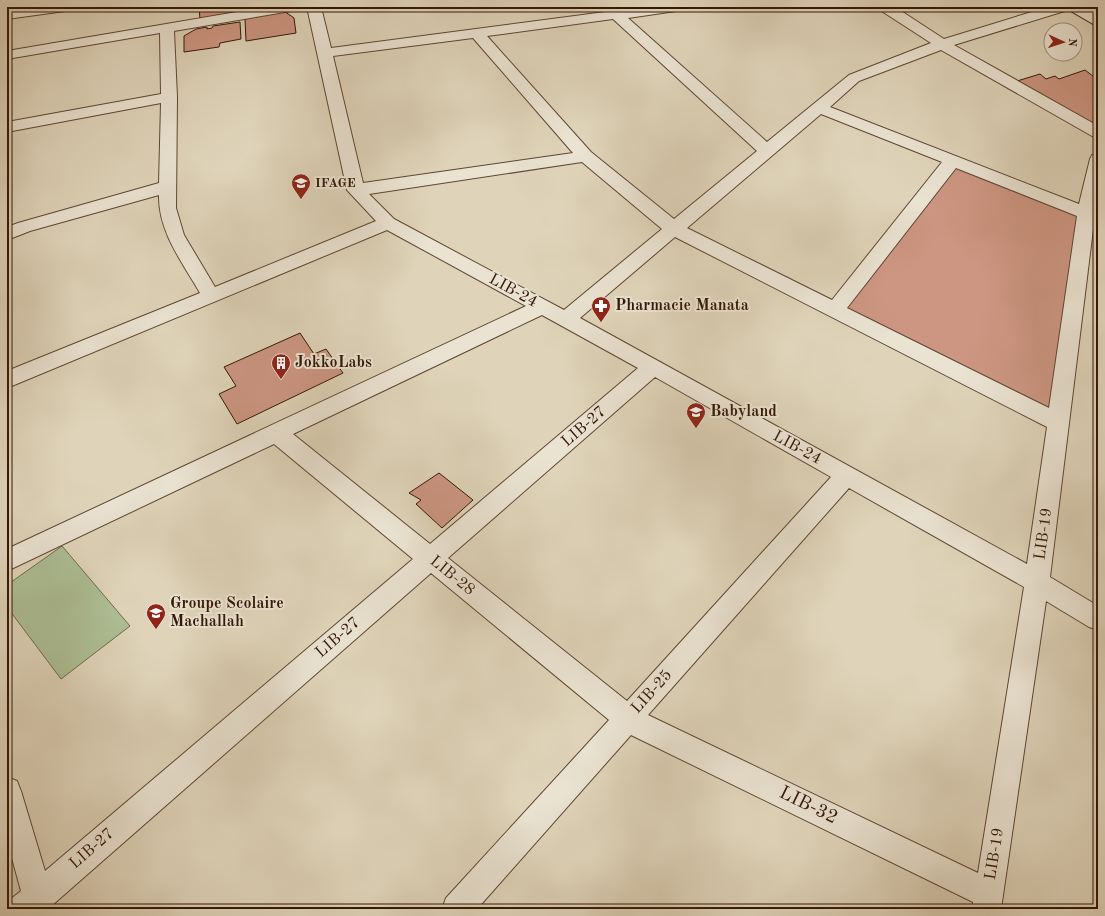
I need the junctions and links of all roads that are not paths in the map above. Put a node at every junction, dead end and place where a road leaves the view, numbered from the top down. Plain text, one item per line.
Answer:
1 (64, 7) edge
2 (291, 7) edge
3 (314, 7) edge
4 (676, 7) edge
5 (885, 7) edge
6 (1063, 7) edge
7 (1074, 7) edge
8 (1094, 7) edge
9 (1098, 9) edge
10 (612, 11) edge
11 (7, 15) edge
12 (1098, 21) edge
13 (167, 28) junction
14 (476, 33) junction
15 (942, 44) junction
16 (324, 53) junction
17 (7, 55) edge
18 (169, 97) junction
19 (819, 108) junction
20 (7, 127) edge
21 (1098, 133) edge
22 (767, 151) junction
23 (585, 156) junction
24 (1098, 159) edge
25 (953, 160) junction
26 (166, 187) junction
27 (356, 190) junction
28 (1086, 213) junction
29 (388, 223) junction
30 (16, 228) edge
31 (674, 229) junction
32 (7, 234) edge
33 (210, 296) junction
34 (542, 307) junction
35 (836, 310) junction
36 (565, 320) junction
37 (653, 368) junction
38 (7, 380) edge
39 (1059, 422) junction
40 (276, 433) junction
41 (846, 476) junction
42 (431, 558) junction
43 (7, 560) edge
44 (1037, 582) junction
45 (1098, 619) edge
46 (628, 719) junction
47 (7, 791) edge
48 (988, 902) edge
49 (30, 903) edge
50 (457, 909) edge

1 - 11 street
2 - 13 street
3 - 16 street
4 - 10 street
5 - 15 street
6 - 15 street
7 - 12 street
8 - 9 street
10 - 14 street
10 - 22 street
13 - 17 street
13 - 18 street
14 - 16 street
14 - 23 street
15 - 19 street
15 - 21 street
16 - 27 street
18 - 20 street
18 - 26 street
19 - 22 street
19 - 25 street
22 - 31 street
23 - 27 street
23 - 31 street
24 - 28 street, LIB-19
25 - 28 street
25 - 35 street
26 - 30 street
26 - 33 street
27 - 29 street, LIB-24
28 - 39 street, LIB-19
29 - 33 street
29 - 34 street, LIB-24
30 - 32 street
31 - 35 street
31 - 36 street
33 - 38 street
34 - 36 street, LIB-24
34 - 40 street
35 - 39 street
36 - 37 street, LIB-24
37 - 41 street, LIB-24
37 - 42 street, LIB-27
39 - 44 street, LIB-19
40 - 42 street, LIB-28
40 - 43 street
41 - 44 street, LIB-24
41 - 46 street, LIB-25
42 - 46 street, LIB-28
42 - 49 street, LIB-27
44 - 45 street, LIB-24
44 - 48 street, LIB-19
46 - 48 street, LIB-32
46 - 50 street, LIB-25
47 - 49 street

